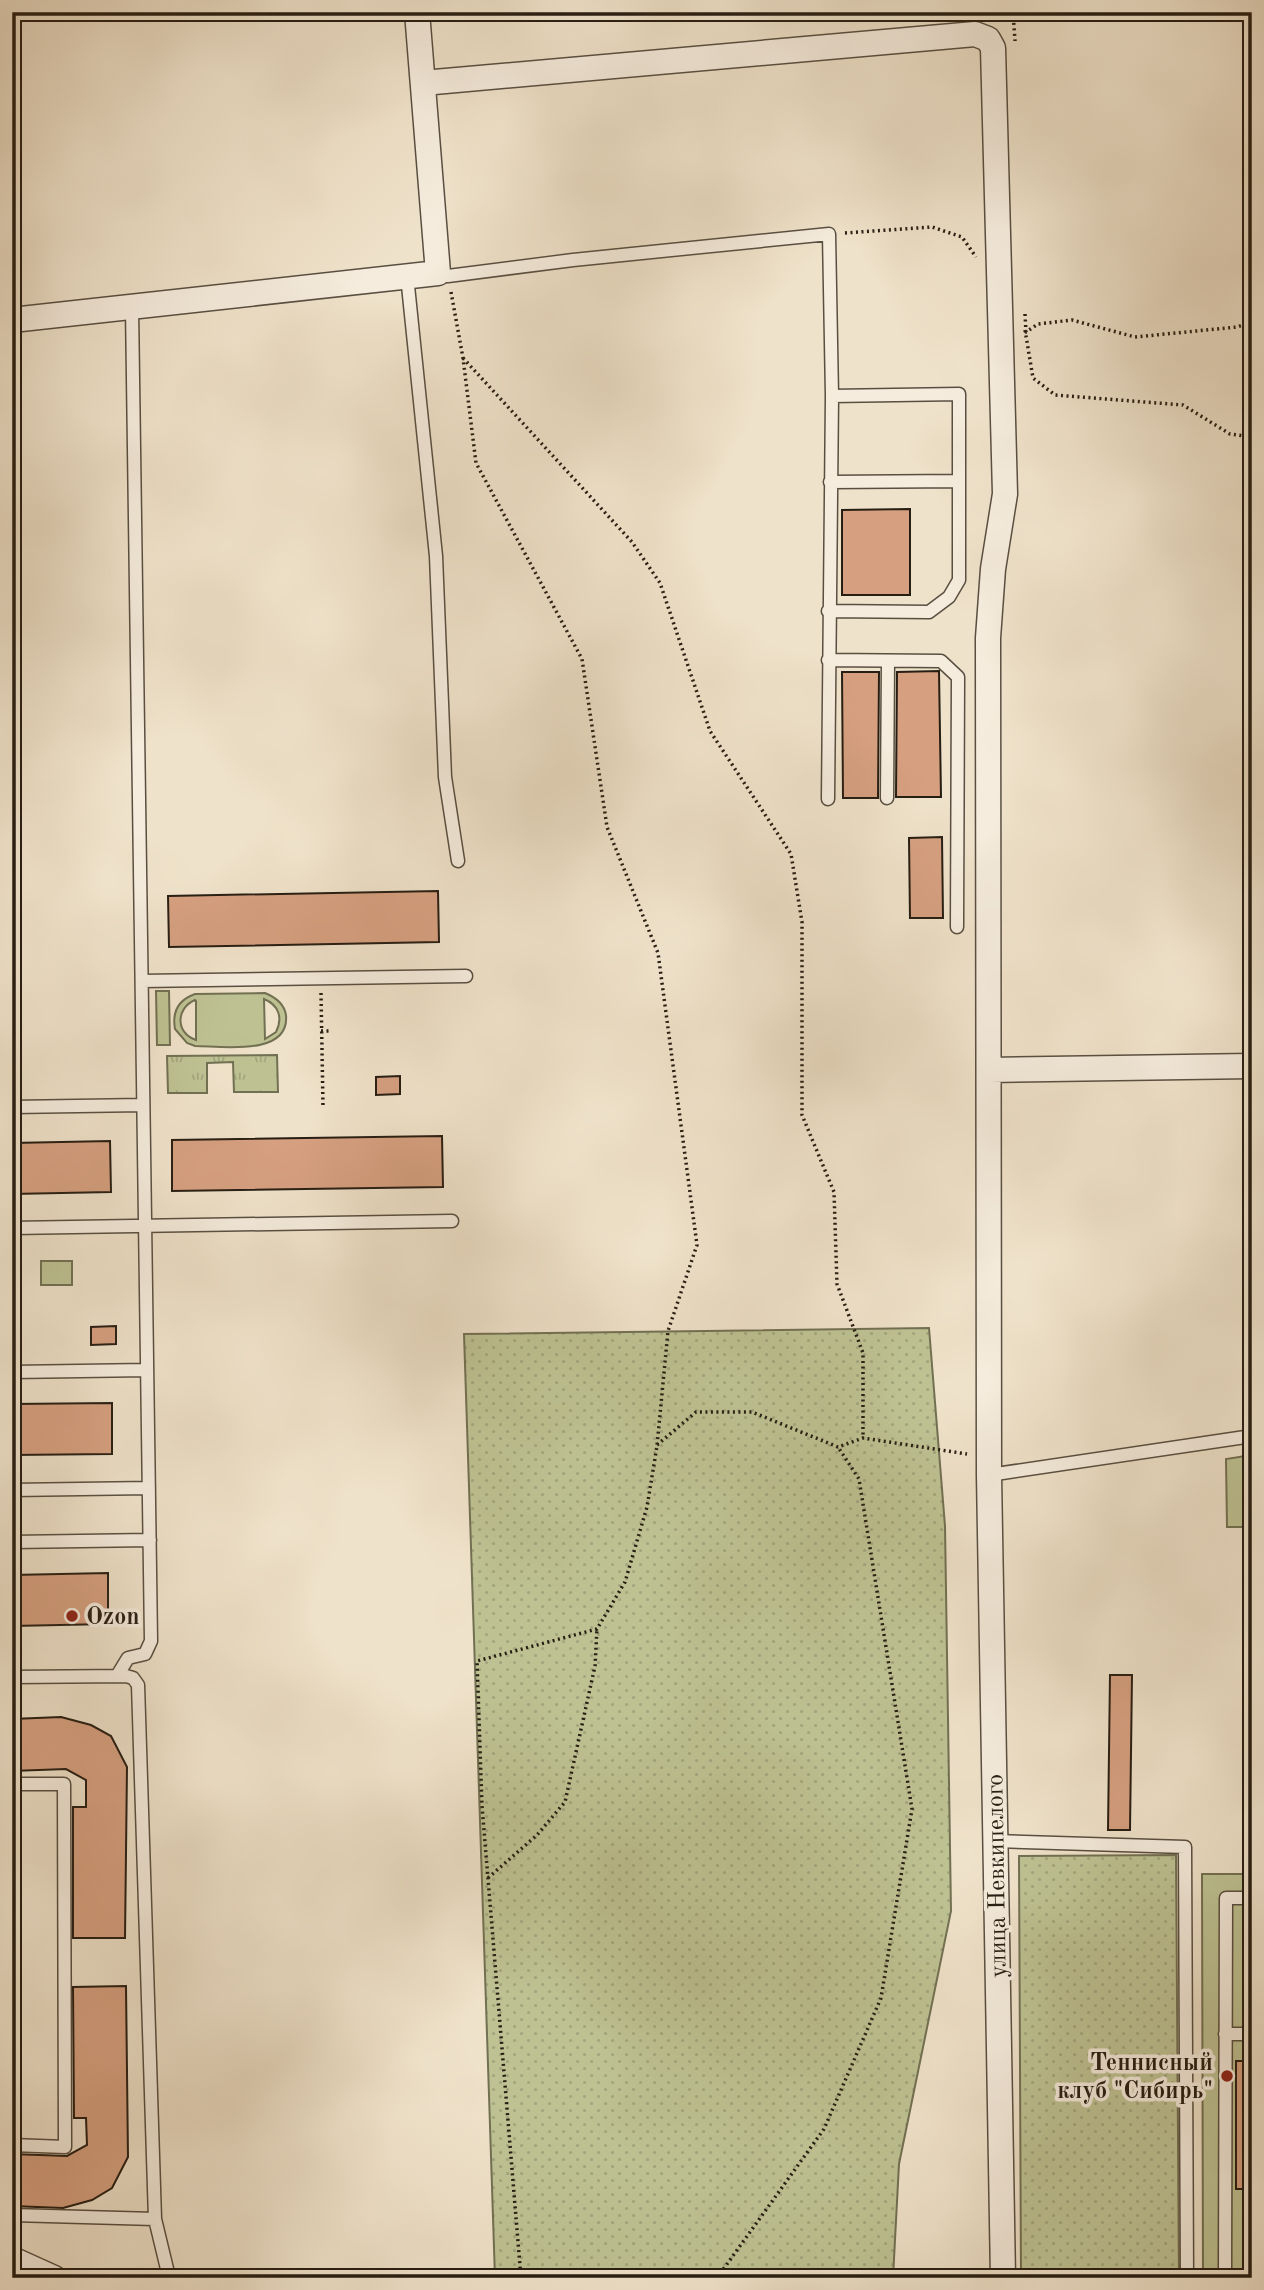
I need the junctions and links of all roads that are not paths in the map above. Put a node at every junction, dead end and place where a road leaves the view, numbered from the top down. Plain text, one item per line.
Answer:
1 (416, 12) edge
2 (422, 83) junction
3 (443, 274) junction
4 (407, 276) junction
5 (132, 308) junction
6 (12, 320) edge
7 (832, 396) junction
8 (959, 481) junction
9 (830, 482) junction
10 (828, 611) junction
11 (828, 660) junction
12 (888, 661) junction
13 (887, 797) dead end
14 (828, 799) dead end
15 (458, 860) dead end
16 (957, 927) dead end
17 (466, 976) dead end
18 (142, 981) junction
19 (1252, 1066) edge
20 (990, 1070) junction
21 (143, 1105) junction
22 (12, 1107) edge
23 (452, 1222) dead end
24 (145, 1226) junction
25 (12, 1228) edge
26 (147, 1370) junction
27 (12, 1373) edge
28 (1252, 1436) edge
29 (989, 1475) junction
30 (149, 1488) junction
31 (12, 1490) edge
32 (150, 1539) junction
33 (12, 1542) edge
34 (117, 1676) junction
35 (12, 1677) edge
36 (12, 1783) edge
37 (996, 1841) junction
38 (1252, 1898) edge
39 (1252, 2034) edge
40 (1225, 2035) junction
41 (12, 2145) edge
42 (12, 2215) edge
43 (155, 2219) junction
44 (12, 2259) edge
45 (54, 2278) edge
46 (167, 2278) edge
47 (1003, 2278) edge
48 (1187, 2278) edge
49 (1224, 2278) edge

1 - 2 street
2 - 3 street
2 - 20 street, улица Невкипелого
3 - 4 street
3 - 7 lane
4 - 5 street
4 - 15 lane
5 - 6 street
5 - 18 lane
7 - 8 lane
7 - 9 lane
8 - 9 lane
8 - 10 lane
9 - 10 lane
10 - 11 lane
11 - 12 lane
11 - 14 lane
12 - 13 lane
12 - 16 lane
17 - 18 lane
18 - 21 lane
19 - 20 street
20 - 29 street, улица Невкипелого
21 - 22 lane
21 - 24 lane
23 - 24 lane
24 - 25 lane
24 - 26 lane
26 - 27 lane
26 - 30 lane
28 - 29 lane
29 - 37 street, улица Невкипелого
30 - 31 lane
30 - 32 lane
32 - 33 lane
32 - 34 lane
34 - 35 lane
34 - 43 lane
36 - 41 lane
37 - 47 street, улица Невкипелого
37 - 48 lane
38 - 40 lane
39 - 40 lane
40 - 49 lane
42 - 43 lane
43 - 46 lane
44 - 45 street

